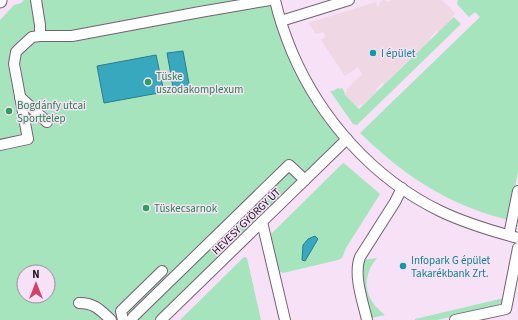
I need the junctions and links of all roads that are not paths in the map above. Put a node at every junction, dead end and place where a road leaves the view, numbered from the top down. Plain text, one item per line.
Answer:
1 (36, 0) edge
2 (270, 0) edge
3 (276, 0) edge
4 (349, 0) edge
5 (281, 21) junction
6 (40, 36) junction
7 (20, 97) junction
8 (47, 122) dead end
9 (347, 139) junction
10 (0, 144) edge
11 (305, 180) junction
12 (402, 188) junction
13 (518, 192) edge
14 (262, 222) junction
15 (513, 236) edge
16 (518, 248) edge
17 (162, 271) dead end
18 (80, 303) dead end
19 (506, 309) junction
20 (111, 320) edge
21 (124, 320) edge
22 (131, 320) edge
23 (161, 320) edge
24 (285, 320) edge
25 (368, 320) edge
26 (455, 320) edge
27 (503, 320) edge

1 - 6 street
2 - 6 street
3 - 5 street
4 - 5 street
5 - 9 street
6 - 7 street
7 - 8 street
7 - 10 street
9 - 11 street, HEVESY GYÖRGY ÚT
9 - 12 street
11 - 14 street, HEVESY GYÖRGY ÚT
11 - 22 street
12 - 15 street
12 - 25 street
13 - 15 street
14 - 23 street, HEVESY GYÖRGY ÚT
14 - 24 street
16 - 19 street
17 - 21 street
18 - 20 street
19 - 26 street
19 - 27 street

